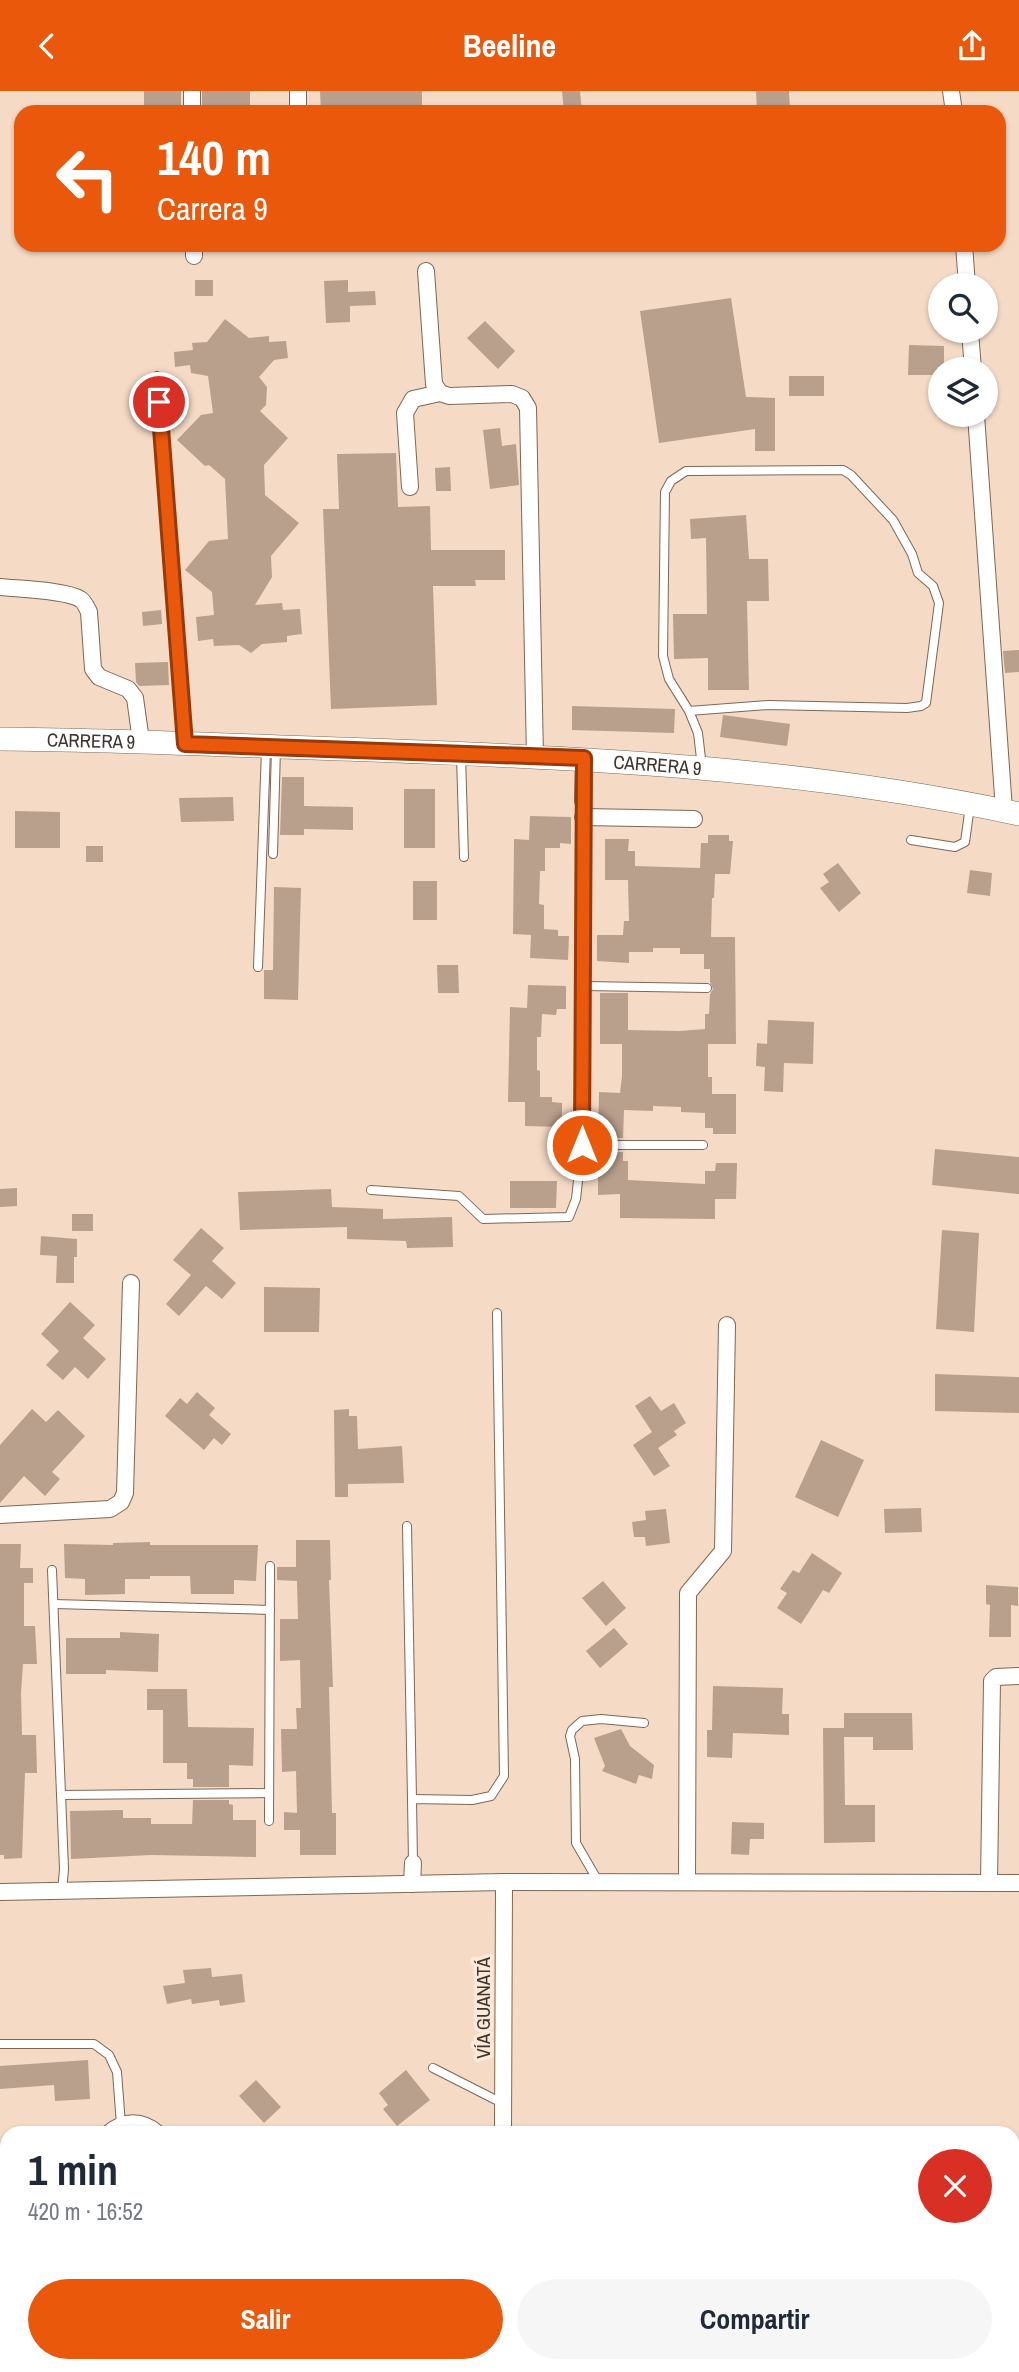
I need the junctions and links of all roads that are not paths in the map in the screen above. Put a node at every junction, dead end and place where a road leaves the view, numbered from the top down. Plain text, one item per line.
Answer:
1 (965, 252) edge
2 (426, 271) dead end
3 (966, 273) edge
4 (157, 376) dead end
5 (440, 393) junction
6 (977, 427) edge
7 (411, 487) dead end
8 (0, 587) edge
9 (689, 711) junction
10 (0, 739) edge
11 (141, 741) junction
12 (185, 744) junction
13 (271, 747) junction
14 (461, 753) junction
15 (535, 757) junction
16 (584, 758) junction
17 (702, 767) junction
18 (971, 803) junction
19 (583, 809) junction
20 (1012, 812) edge
21 (694, 819) dead end
22 (911, 840) dead end
23 (273, 854) dead end
24 (464, 857) dead end
25 (258, 967) dead end
26 (584, 986) junction
27 (707, 988) dead end
28 (582, 1145) junction
29 (703, 1145) dead end
30 (371, 1190) dead end
31 (131, 1283) dead end
32 (497, 1313) dead end
33 (727, 1325) dead end
34 (0, 1515) edge
35 (407, 1527) dead end
36 (270, 1566) dead end
37 (52, 1570) dead end
38 (54, 1604) junction
39 (270, 1610) junction
40 (1019, 1677) edge
41 (644, 1723) dead end
42 (269, 1793) junction
43 (61, 1795) junction
44 (412, 1799) junction
45 (269, 1821) dead end
46 (413, 1863) joint
47 (598, 1881) junction
48 (687, 1881) junction
49 (505, 1882) junction
50 (989, 1883) junction
51 (1019, 1883) edge
52 (412, 1884) junction
53 (0, 1892) edge
54 (62, 1892) junction
55 (0, 2045) edge
56 (433, 2068) dead end
57 (504, 2104) junction
58 (115, 2126) edge
59 (121, 2126) edge
60 (145, 2126) edge
61 (503, 2126) edge

1 - 3 street
2 - 5 street
4 - 12 lane
5 - 7 street
5 - 15 street
6 - 20 street
8 - 11 street
9 - 9 lane
9 - 17 lane
10 - 11 main road, CARRERA 9
11 - 12 main road, CARRERA 9
12 - 13 main road, CARRERA 9
13 - 14 main road, CARRERA 9
13 - 23 lane
13 - 25 lane
14 - 15 main road, CARRERA 9
14 - 24 lane
15 - 16 main road, CARRERA 9
16 - 17 main road, CARRERA 9
16 - 19 street
17 - 18 main road, CARRERA 9
18 - 20 main road, CARRERA 9
18 - 22 lane
19 - 21 street
19 - 26 lane
26 - 27 lane
26 - 28 lane
28 - 29 lane
28 - 30 lane
31 - 34 street
32 - 44 lane
33 - 48 street
35 - 44 lane
36 - 39 lane
37 - 38 lane
38 - 39 lane
38 - 43 lane
39 - 42 lane
40 - 50 street
41 - 47 lane
42 - 43 lane
42 - 45 lane
43 - 54 lane
44 - 46 lane
46 - 52 street
47 - 48 street
47 - 49 street
48 - 50 street
49 - 52 street
49 - 57 street, VÍA GUANATÁ
50 - 51 street
52 - 54 street
53 - 54 street
55 - 58 lane
56 - 57 lane
57 - 61 street, VÍA GUANATÁ
59 - 60 street

